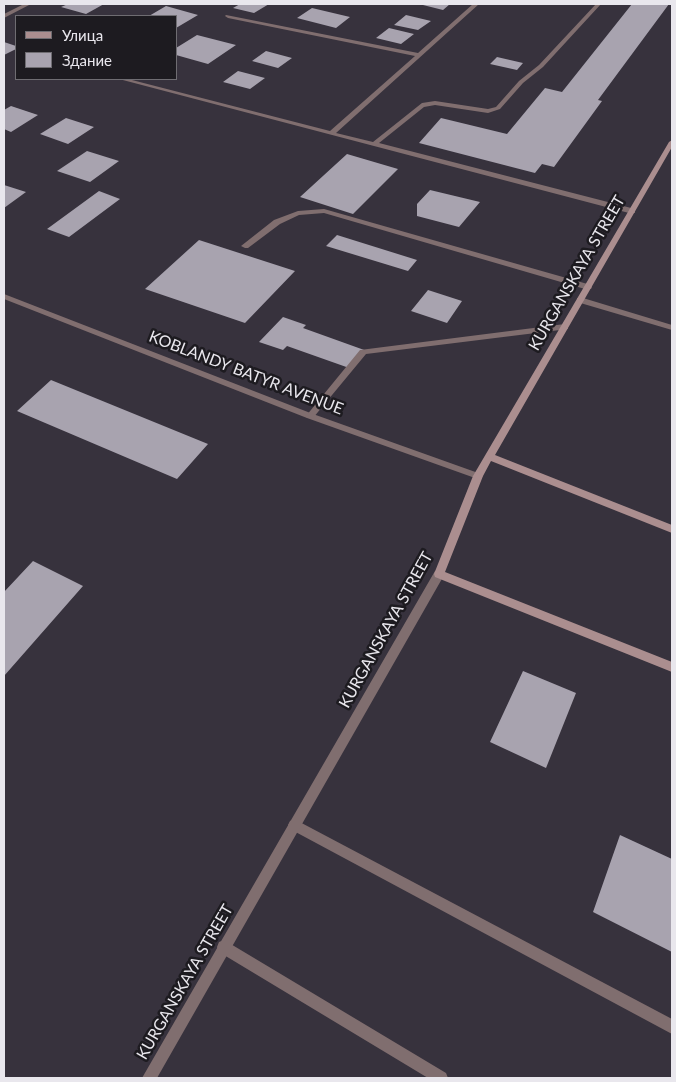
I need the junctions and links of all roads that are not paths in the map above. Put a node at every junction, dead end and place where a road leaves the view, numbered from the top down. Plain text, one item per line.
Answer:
1 (28, 4) edge
2 (476, 4) edge
3 (599, 4) edge
4 (4, 16) edge
5 (228, 16) dead end
6 (419, 55) junction
7 (126, 80) edge
8 (332, 133) junction
9 (672, 142) edge
10 (374, 144) junction
11 (632, 211) junction
12 (245, 246) dead end
13 (588, 287) junction
14 (4, 296) edge
15 (580, 300) junction
16 (565, 327) junction
17 (672, 328) edge
18 (310, 416) junction
19 (490, 457) junction
20 (478, 476) junction
21 (672, 528) edge
22 (439, 574) junction
23 (672, 667) edge
24 (294, 825) junction
25 (224, 947) junction
26 (672, 1027) edge
27 (149, 1078) edge
28 (441, 1078) edge

1 - 4 street
2 - 6 street
3 - 10 street
5 - 6 street
6 - 8 street
7 - 8 street
8 - 10 street
9 - 11 street, KURGANSKAYA STREET
10 - 11 street
11 - 13 street, KURGANSKAYA STREET
12 - 13 street
13 - 15 street, KURGANSKAYA STREET
14 - 18 street, KOBLANDY BATYR AVENUE
15 - 16 street, KURGANSKAYA STREET
15 - 17 street
16 - 18 street
16 - 19 street, KURGANSKAYA STREET
18 - 20 street, KOBLANDY BATYR AVENUE
19 - 20 street, KURGANSKAYA STREET
19 - 21 street
20 - 22 street, KURGANSKAYA STREET
22 - 23 street
22 - 24 street, KURGANSKAYA STREET
24 - 25 street, KURGANSKAYA STREET
24 - 26 street
25 - 27 street, KURGANSKAYA STREET
25 - 28 street

